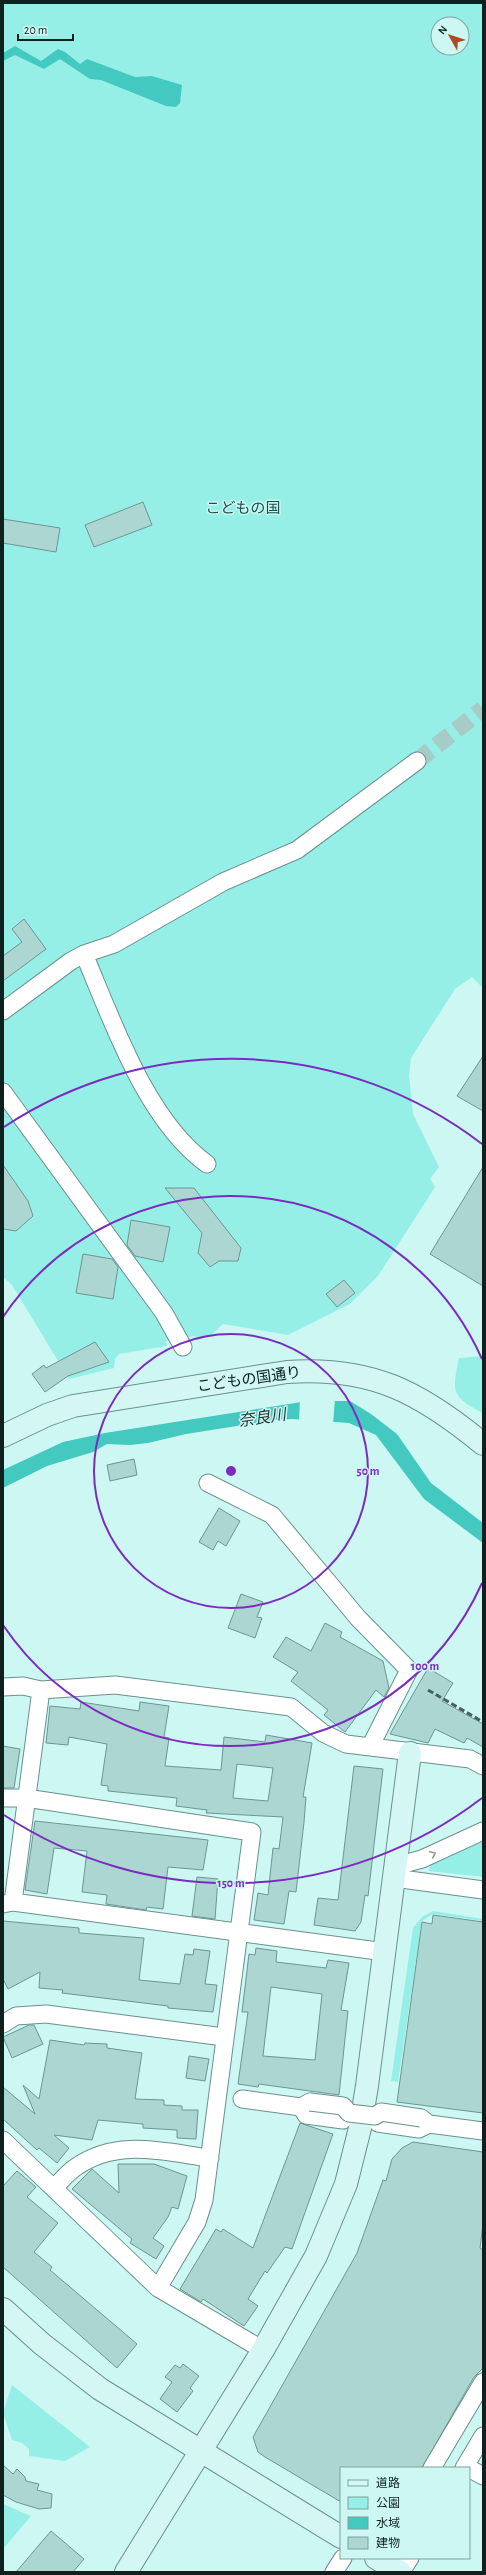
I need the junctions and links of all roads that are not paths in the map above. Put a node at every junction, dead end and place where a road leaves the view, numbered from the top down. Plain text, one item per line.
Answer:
1 (417, 761) tunnel mouth
2 (84, 954) junction
3 (3, 1011) edge
4 (3, 1092) edge
5 (207, 1164) dead end
6 (183, 1347) dead end
7 (3, 1436) edge
8 (483, 1444) edge
9 (208, 1483) dead end
10 (3, 1687) edge
11 (41, 1690) junction
12 (374, 1740) junction
13 (410, 1753) junction
14 (483, 1766) edge
15 (3, 1798) edge
16 (26, 1798) junction
17 (483, 1831) edge
18 (395, 1872) junction
19 (483, 1890) edge
20 (8, 1903) edge
21 (237, 1933) junction
22 (385, 1952) junction
23 (3, 2024) edge
24 (224, 2037) junction
25 (242, 2099) dead end
26 (483, 2131) edge
27 (3, 2140) edge
28 (210, 2158) junction
29 (54, 2188) junction
30 (158, 2288) junction
31 (3, 2310) edge
32 (263, 2350) junction
33 (483, 2382) edge
34 (483, 2436) edge
35 (199, 2452) junction
36 (433, 2467) edge
37 (464, 2467) edge
38 (470, 2470) edge
39 (483, 2476) edge
40 (340, 2536) edge
41 (342, 2559) edge
42 (378, 2559) edge
43 (409, 2559) edge
44 (126, 2572) edge
45 (334, 2572) edge
46 (400, 2572) edge

1 - 2 street
2 - 3 street
2 - 5 street
4 - 6 street
7 - 8 street, こどもの国通り
9 - 12 street
10 - 11 street
11 - 12 street
11 - 16 street
12 - 13 street
13 - 14 street
13 - 18 street
15 - 16 street
16 - 20 street
16 - 21 street
18 -> 17 street
18 - 19 street
18 - 22 street
20 - 21 street
21 - 22 street
21 - 24 street
22 - 32 street
23 - 24 street
24 - 28 street
25 - 26 street, bridge
27 - 29 street
28 - 29 street
28 - 30 street
29 - 30 street
30 - 32 street
31 - 35 street
32 - 35 street
33 - 36 street
34 - 37 street
35 - 40 street
35 - 44 street
38 - 39 street
41 - 45 street
42 - 46 street
43 - 46 street

